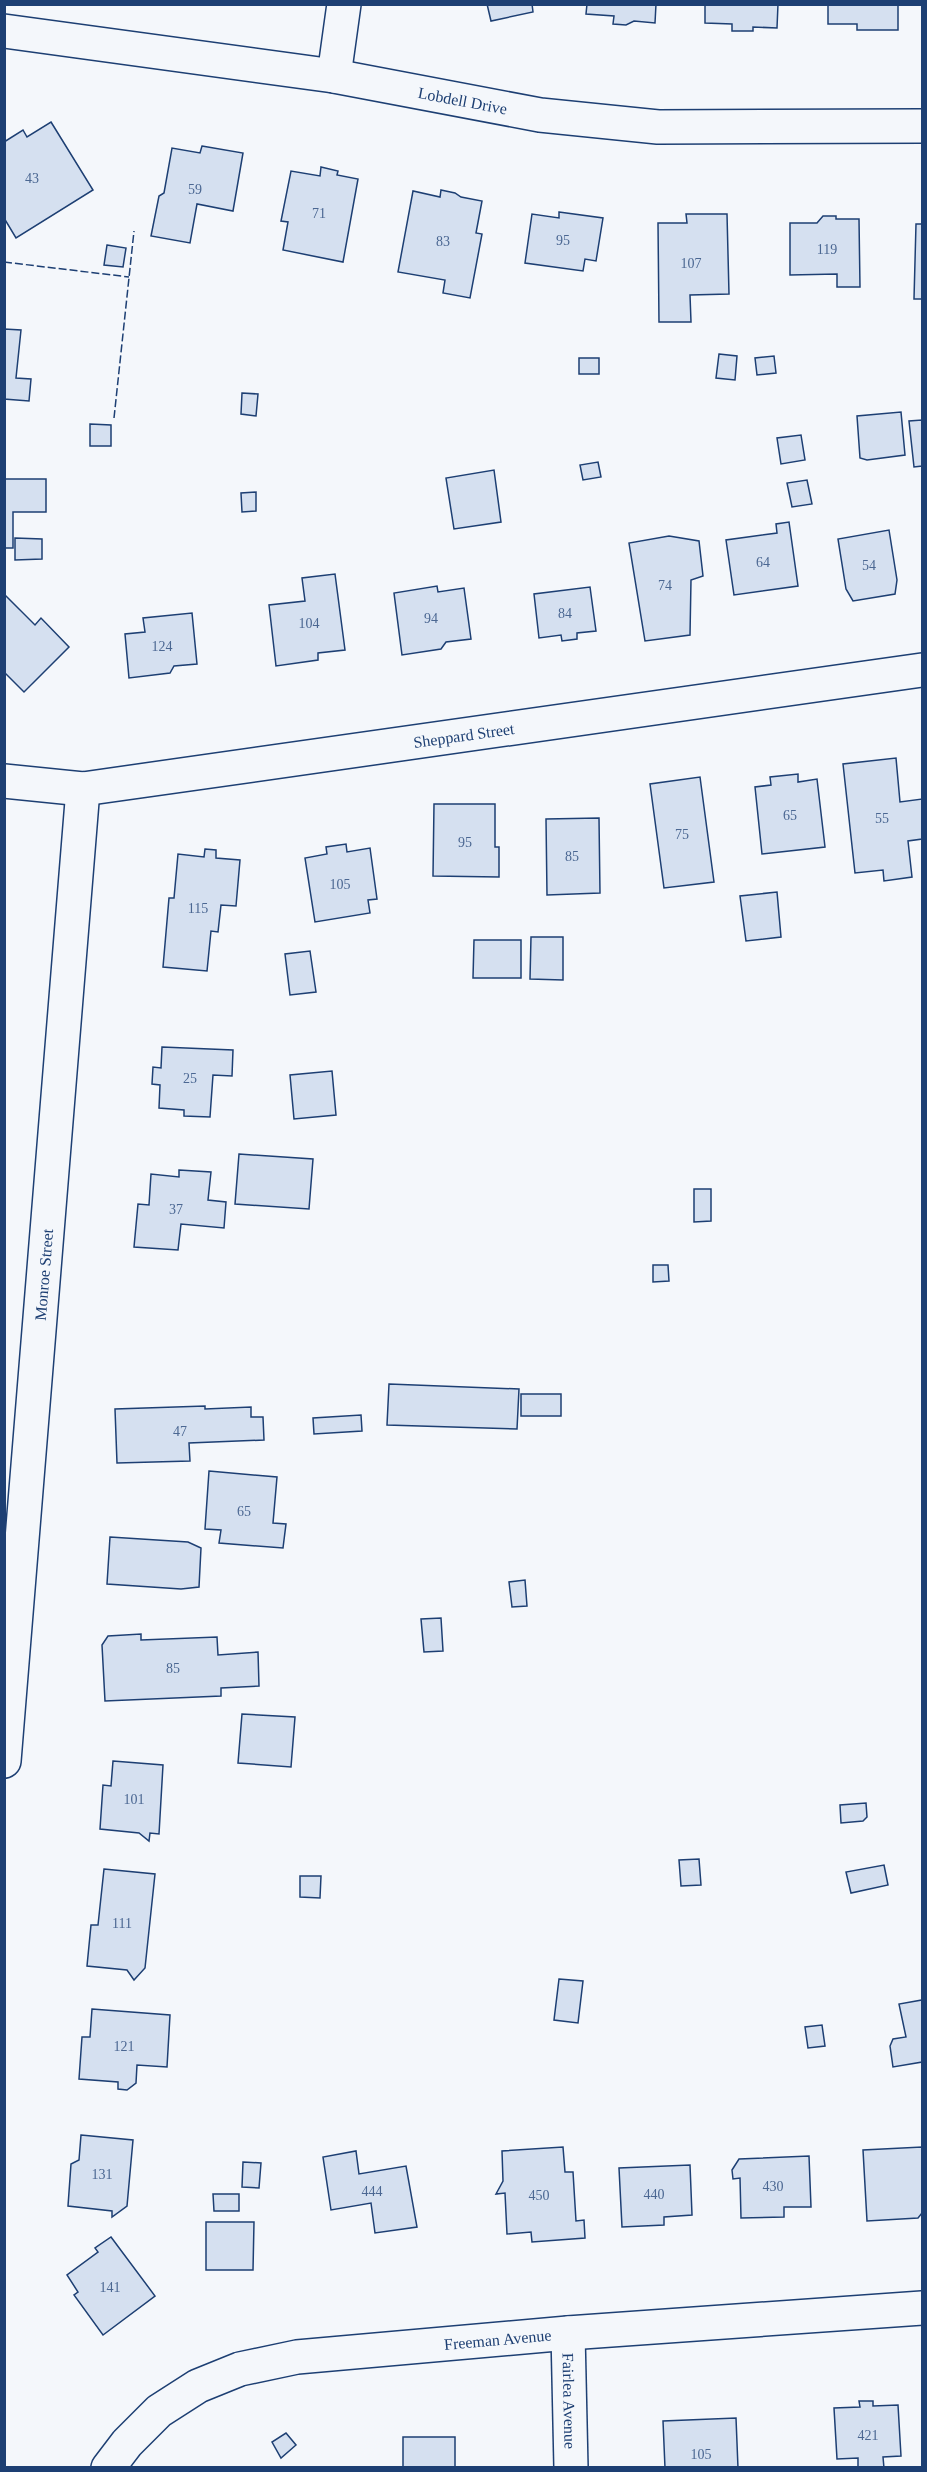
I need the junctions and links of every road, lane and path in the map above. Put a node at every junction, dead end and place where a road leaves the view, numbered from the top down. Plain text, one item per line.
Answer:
1 (344, 4) edge
2 (4, 31) edge
3 (334, 76) junction
4 (922, 126) edge
5 (922, 670) edge
6 (4, 781) edge
7 (83, 789) junction
8 (4, 1761) edge
9 (922, 2308) edge
10 (568, 2333) junction
11 (108, 2468) edge
12 (571, 2468) edge

1 - 3 street
2 - 3 street, Lobdell Drive
3 - 4 street, Lobdell Drive
5 - 7 street, Sheppard Street
6 - 7 street, Sheppard Street
7 - 8 street, Monroe Street
9 - 10 street, Freeman Avenue
10 - 11 street, Freeman Avenue
10 - 12 street, Fairlea Avenue

